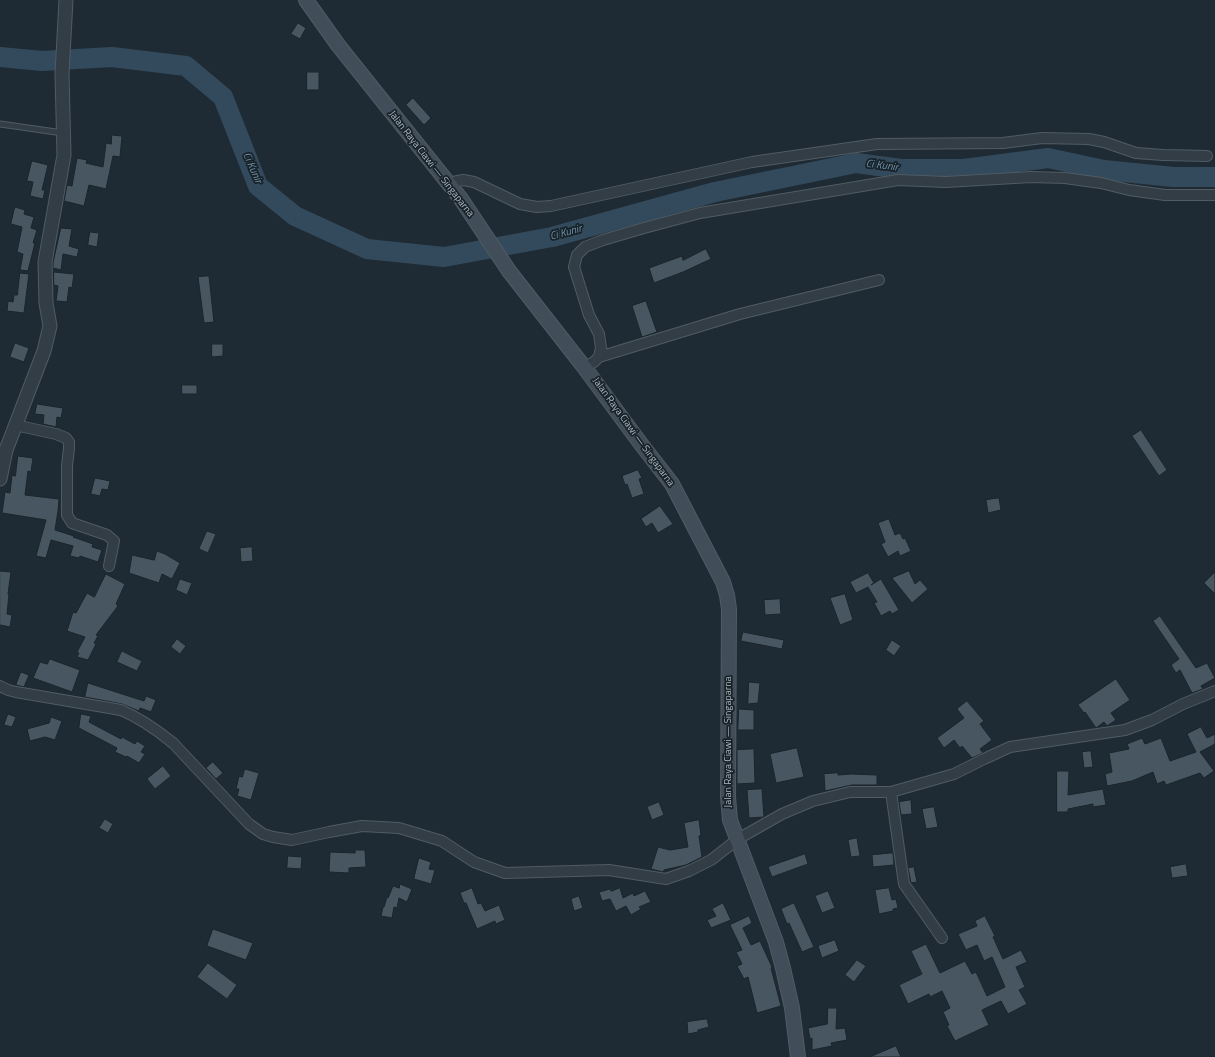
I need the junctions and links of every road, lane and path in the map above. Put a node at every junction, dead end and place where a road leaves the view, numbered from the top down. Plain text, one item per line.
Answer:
1 (66, 0) edge
2 (306, 0) edge
3 (0, 124) edge
4 (64, 133) junction
5 (1207, 156) dead end
6 (448, 183) junction
7 (1215, 194) edge
8 (879, 280) dead end
9 (599, 357) junction
10 (584, 366) junction
11 (15, 425) junction
12 (0, 479) edge
13 (109, 566) dead end
14 (0, 686) edge
15 (1215, 692) edge
16 (891, 792) junction
17 (738, 839) junction
18 (942, 938) dead end
19 (798, 1057) edge

1 - 4 street
2 - 6 main road, Jalan Raya Ciawi — Singaparna
3 - 4 lane
4 - 11 street
5 - 6 street
6 - 10 main road, Jalan Raya Ciawi — Singaparna
7 - 9 street
8 - 9 street
9 - 10 street
10 - 17 main road, Jalan Raya Ciawi — Singaparna
11 - 12 street
11 - 13 street
14 - 17 street
15 - 16 street
16 - 17 street
16 - 18 street
17 - 19 main road, Jalan Raya Ciawi — Singaparna

